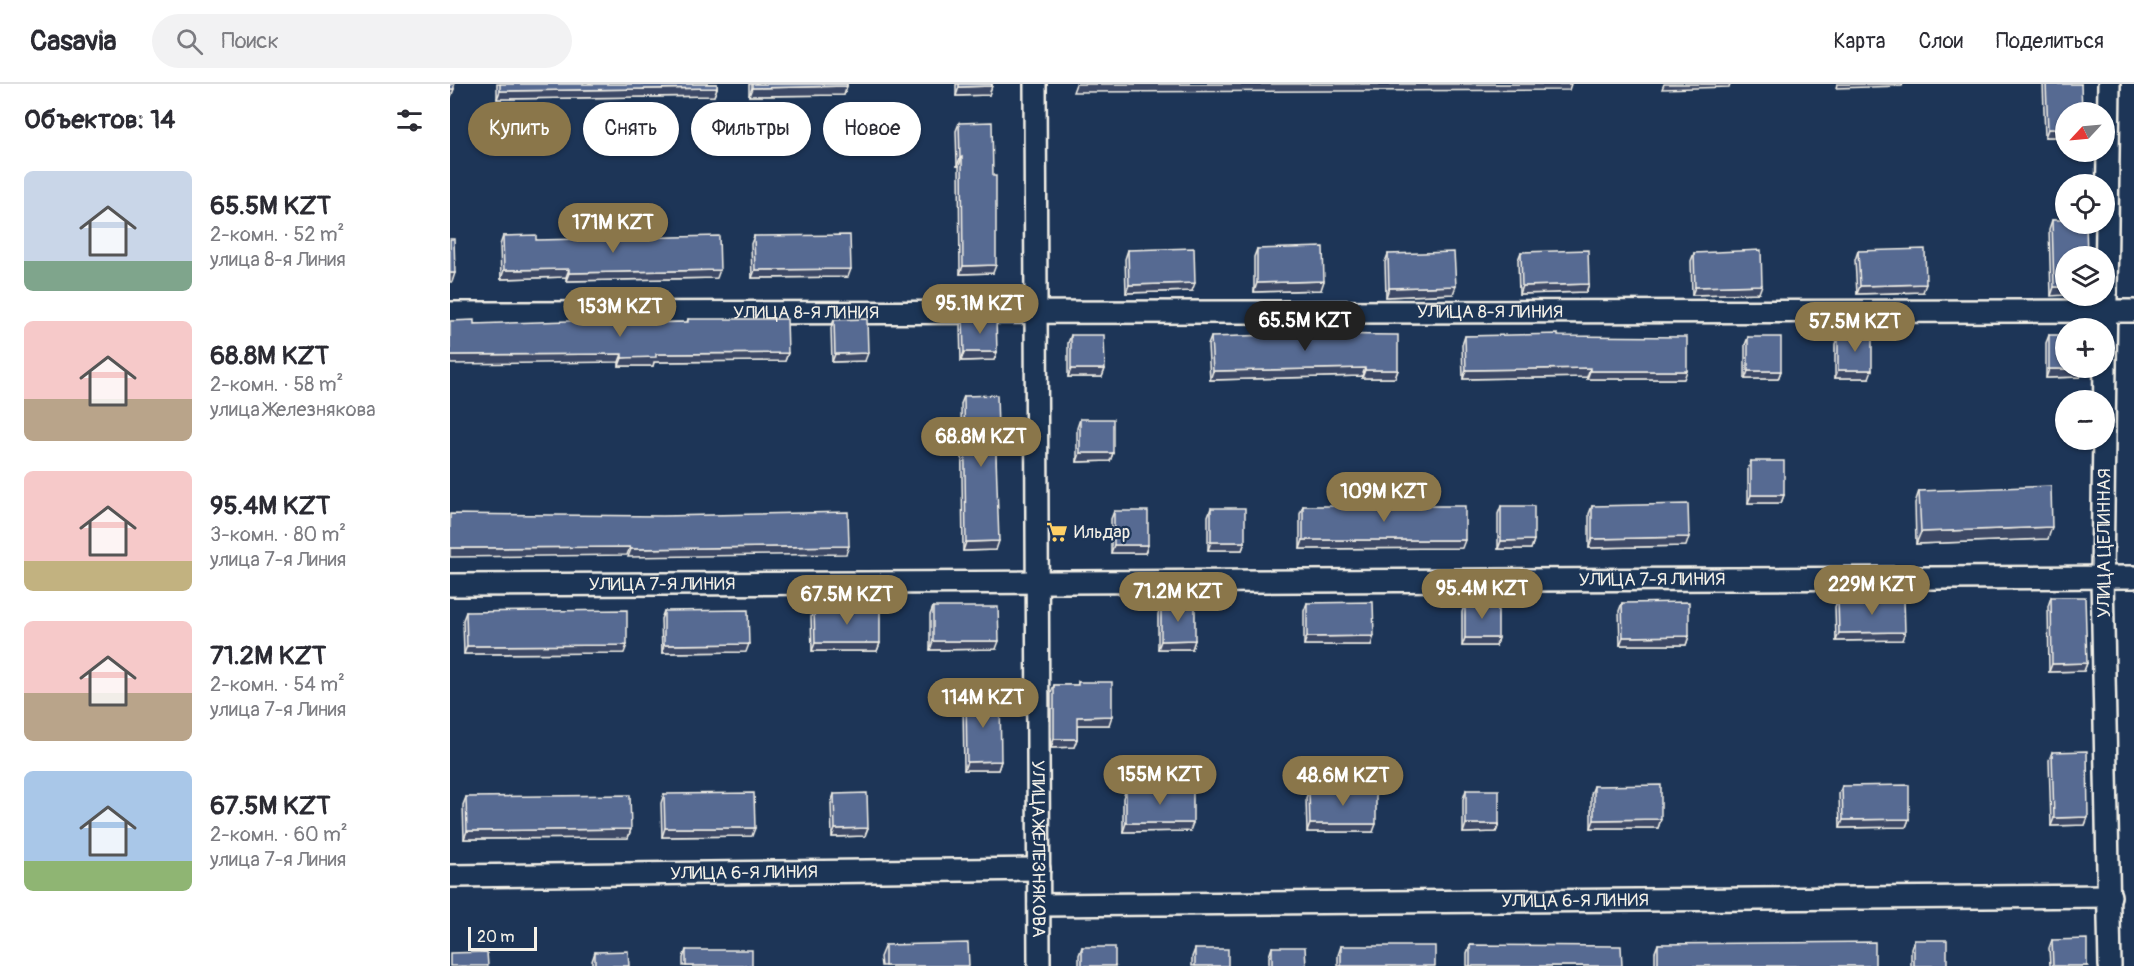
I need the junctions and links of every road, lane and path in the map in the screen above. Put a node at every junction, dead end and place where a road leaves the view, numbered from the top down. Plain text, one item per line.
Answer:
1 (1035, 84) edge
2 (2109, 84) edge
3 (2108, 311) junction
4 (2134, 311) edge
5 (450, 313) edge
6 (1036, 313) junction
7 (2102, 577) junction
8 (2134, 577) edge
9 (1037, 583) junction
10 (450, 585) edge
11 (1039, 869) junction
12 (450, 876) edge
13 (2110, 896) junction
14 (1039, 905) junction
15 (1039, 966) edge
16 (2110, 966) edge

1 - 6 street, УЛИЦА ЖЕЛЕЗНЯКОВА
2 - 3 street, УЛИЦА ЦЕЛИННАЯ
3 - 4 street, УЛИЦА 8-Я ЛИНИЯ
3 - 6 street, УЛИЦА 8-Я ЛИНИЯ
3 - 7 street, УЛИЦА ЦЕЛИННАЯ
5 - 6 street, УЛИЦА 8-Я ЛИНИЯ
6 - 9 street, УЛИЦА ЖЕЛЕЗНЯКОВА
7 - 8 street, УЛИЦА 7-Я ЛИНИЯ
7 - 9 street, УЛИЦА 7-Я ЛИНИЯ
7 - 13 street, УЛИЦА ЦЕЛИННАЯ
9 - 10 street, УЛИЦА 7-Я ЛИНИЯ
9 - 11 street, УЛИЦА ЖЕЛЕЗНЯКОВА
11 - 12 street, УЛИЦА 6-Я ЛИНИЯ
11 - 14 street, УЛИЦА ЖЕЛЕЗНЯКОВА
13 - 14 street, УЛИЦА 6-Я ЛИНИЯ
13 - 16 street, УЛИЦА ЦЕЛИННАЯ
14 - 15 street, УЛИЦА ЖЕЛЕЗНЯКОВА

